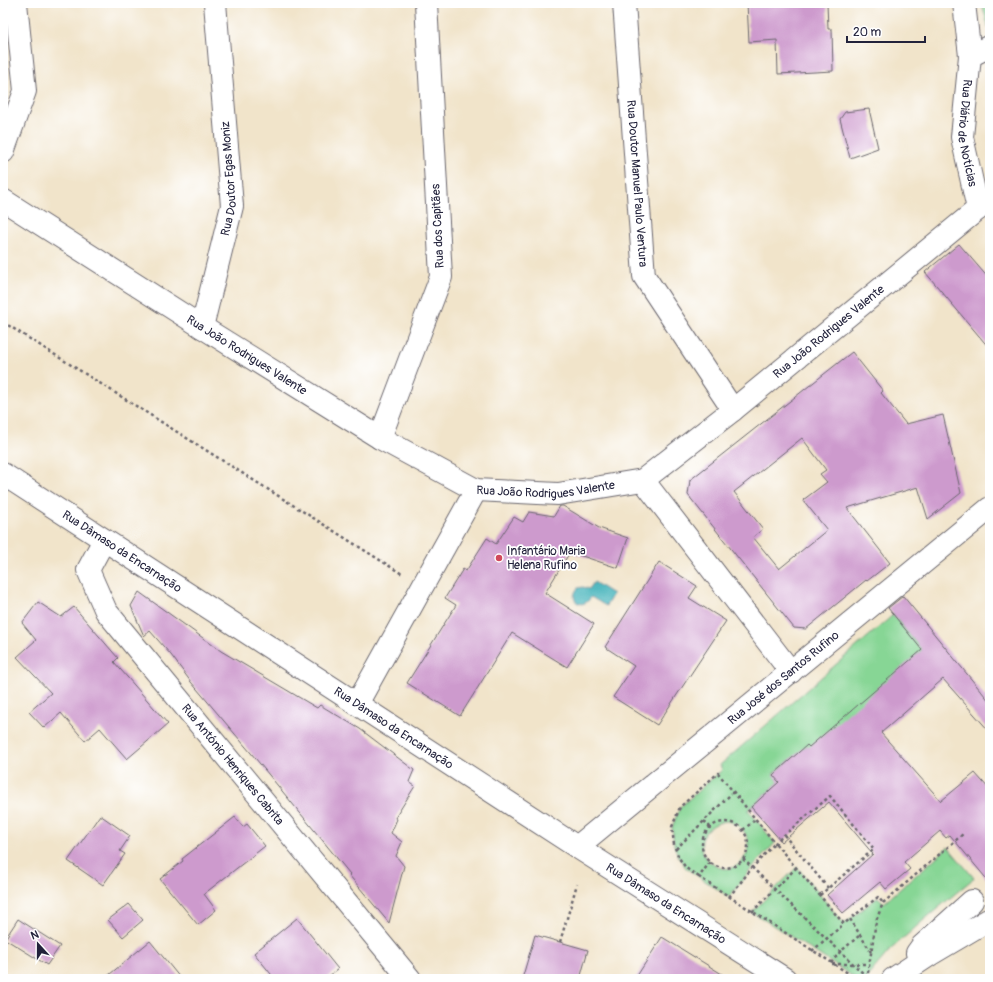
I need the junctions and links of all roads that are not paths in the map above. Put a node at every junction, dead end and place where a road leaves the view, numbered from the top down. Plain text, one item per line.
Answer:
1 (16, 3) edge
2 (215, 3) edge
3 (426, 3) edge
4 (624, 3) edge
5 (964, 3) edge
6 (990, 46) edge
7 (970, 56) junction
8 (3, 152) edge
9 (3, 200) edge
10 (984, 216) edge
11 (202, 328) junction
12 (733, 410) junction
13 (380, 438) junction
14 (3, 474) edge
15 (643, 480) junction
16 (476, 490) junction
17 (990, 508) edge
18 (104, 540) junction
19 (791, 672) junction
20 (357, 704) junction
21 (577, 847) junction
22 (972, 901) dead end
23 (990, 919) edge
24 (899, 975) edge
25 (410, 979) edge
26 (785, 979) edge

1 - 8 street
2 - 11 street, Rua Doutor Egas Moniz
3 - 13 street, Rua dos Capitães
4 - 12 street, Rua Doutor Manuel Paulo Ventura
5 - 7 street, Rua Diário de Notícias
6 - 7 street
7 - 10 street, Rua Diário de Notícias
9 - 11 street, Rua João Rodrigues Valente
10 - 12 street, Rua João Rodrigues Valente
11 - 13 street, Rua João Rodrigues Valente
12 - 15 street, Rua João Rodrigues Valente
13 - 16 street, Rua João Rodrigues Valente
14 - 18 street, Rua Dâmaso da Encarnação
15 - 16 street, Rua João Rodrigues Valente
15 - 19 street
16 - 20 street
17 - 19 street, Rua José dos Santos Rufino
18 - 20 street, Rua Dâmaso da Encarnação
18 - 25 street, Rua António Henriques Cabrita
19 - 21 street, Rua José dos Santos Rufino
20 - 21 street, Rua Dâmaso da Encarnação
21 - 26 street, Rua Dâmaso da Encarnação
22 - 24 street
23 - 24 street

